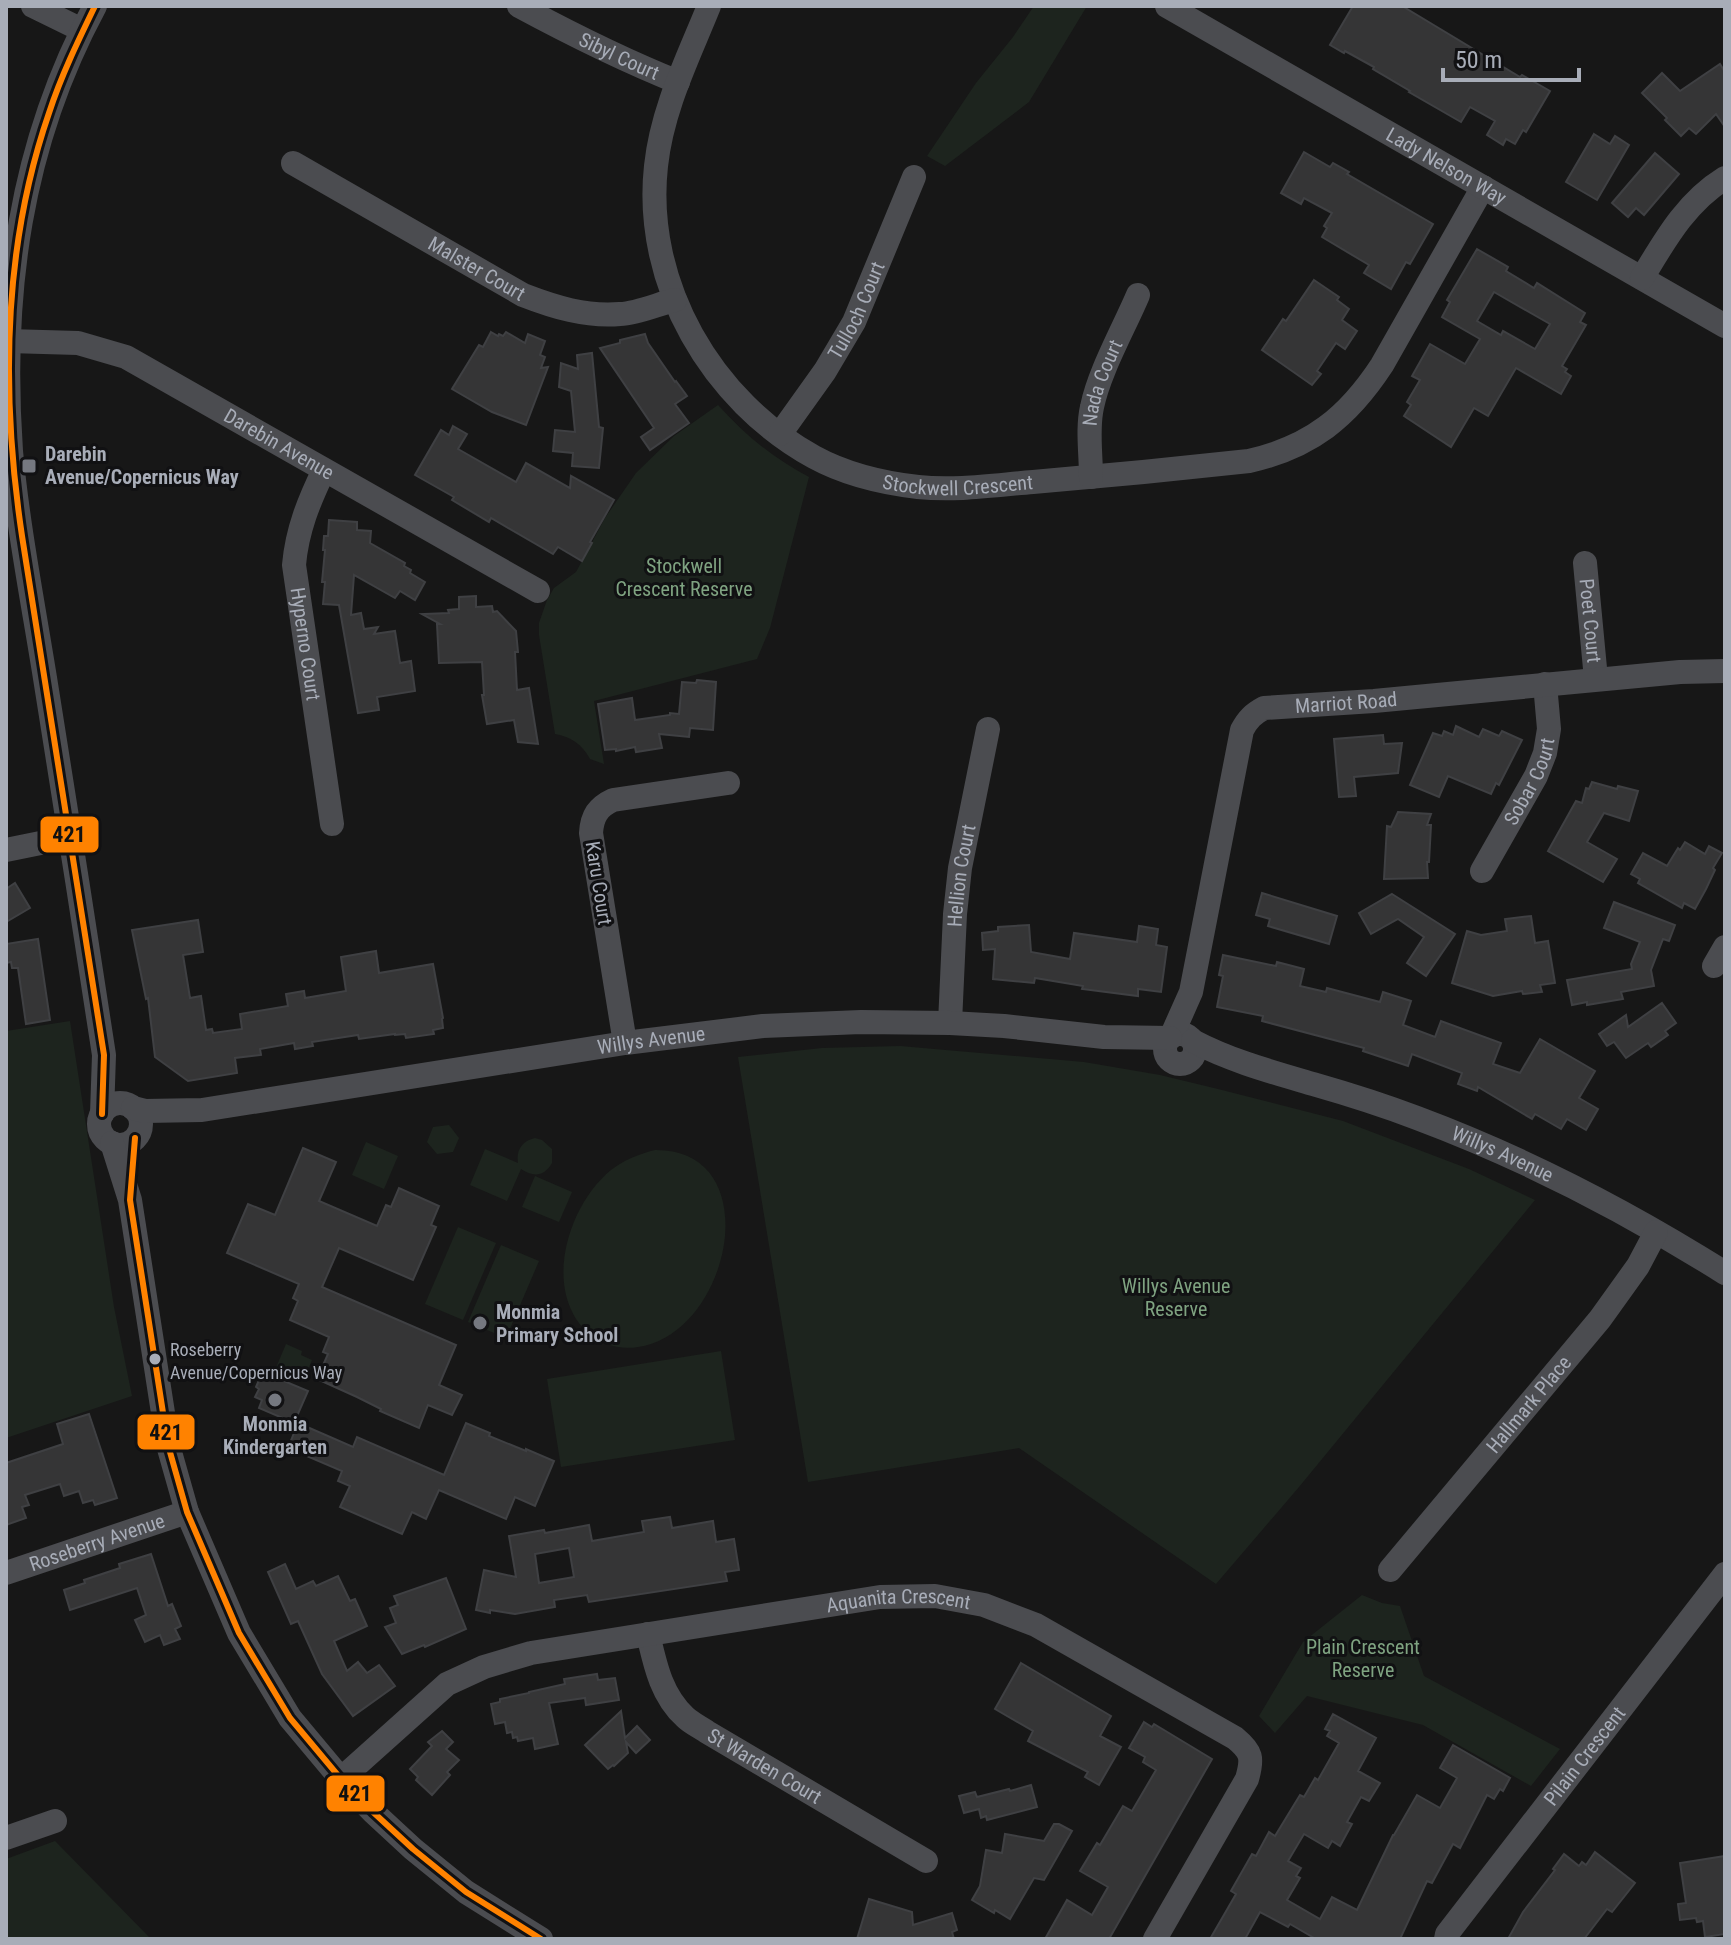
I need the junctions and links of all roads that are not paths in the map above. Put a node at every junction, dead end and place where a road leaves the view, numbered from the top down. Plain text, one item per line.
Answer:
1 (33, 6) edge
2 (95, 6) edge
3 (519, 6) edge
4 (709, 6) edge
5 (1167, 6) edge
6 (82, 30) junction
7 (678, 82) junction
8 (293, 163) dead end
9 (914, 177) dead end
10 (1725, 178) edge
11 (1483, 187) junction
12 (1642, 278) junction
13 (1138, 295) dead end
14 (675, 300) junction
15 (1725, 326) edge
16 (8, 341) edge
17 (780, 434) junction
18 (324, 470) junction
19 (1091, 477) junction
20 (1585, 563) dead end
21 (539, 592) dead end
22 (1725, 671) edge
23 (1596, 679) junction
24 (1545, 684) junction
25 (988, 729) dead end
26 (728, 783) dead end
27 (333, 827) dead end
28 (70, 837) junction
29 (6, 850) edge
30 (1482, 871) dead end
31 (950, 1023) junction
32 (625, 1043) junction
33 (1181, 1046) junction
34 (104, 1055) junction
35 (130, 1106) junction
36 (202, 1110) junction
37 (102, 1114) junction
38 (128, 1139) junction
39 (1656, 1232) junction
40 (1725, 1273) edge
41 (187, 1512) junction
42 (1390, 1570) dead end
43 (6, 1573) edge
44 (1725, 1574) edge
45 (648, 1634) junction
46 (341, 1779) junction
47 (55, 1821) dead end
48 (6, 1838) edge
49 (926, 1861) dead end
50 (541, 1939) edge
51 (1155, 1939) edge
52 (1446, 1939) edge

1 - 6 street
2 - 6 street
3 - 7 street, Sibyl Court
4 - 7 street, Stockwell Crescent
5 - 11 street, Lady Nelson Way
6 - 16 street
7 - 14 street, Stockwell Crescent
8 - 14 street, Malster Court
9 - 17 street, Tulloch Court
10 - 12 street
11 - 12 street, Lady Nelson Way
11 - 19 street, Stockwell Crescent
12 - 15 street, Lady Nelson Way
13 - 19 street, Nada Court
14 - 17 street, Stockwell Crescent
16 - 18 street, Darebin Avenue
16 - 28 street
17 - 19 street, Stockwell Crescent
18 - 21 street, Darebin Avenue
18 - 27 street, Hyperno Court
20 - 23 street, Poet Court
22 - 23 street, Marriot Road
23 - 24 street, Marriot Road
24 - 30 street, Sobar Court
24 - 33 street, Marriot Road
25 - 31 street, Hellion Court
26 - 32 street, Karu Court
28 - 29 street
28 - 34 street
31 - 32 street, Willys Avenue
31 - 33 street, Willys Avenue
32 - 36 street, Willys Avenue
33 - 39 street, Willys Avenue
34 - 35 street
34 - 37 street
35 - 36 street, Willys Avenue
35 - 37 street
35 - 38 street
36 - 38 street, Willys Avenue
37 - 38 street
38 - 41 street
39 - 40 street, Willys Avenue
39 - 42 street, Hallmark Place
41 - 43 street, Roseberry Avenue
41 - 46 street
44 - 52 street, Pilain Crescent
45 - 46 street, Aquanita Crescent
45 - 49 street, St Warden Court
45 - 51 street, Aquanita Crescent
46 - 50 street
47 - 48 street

